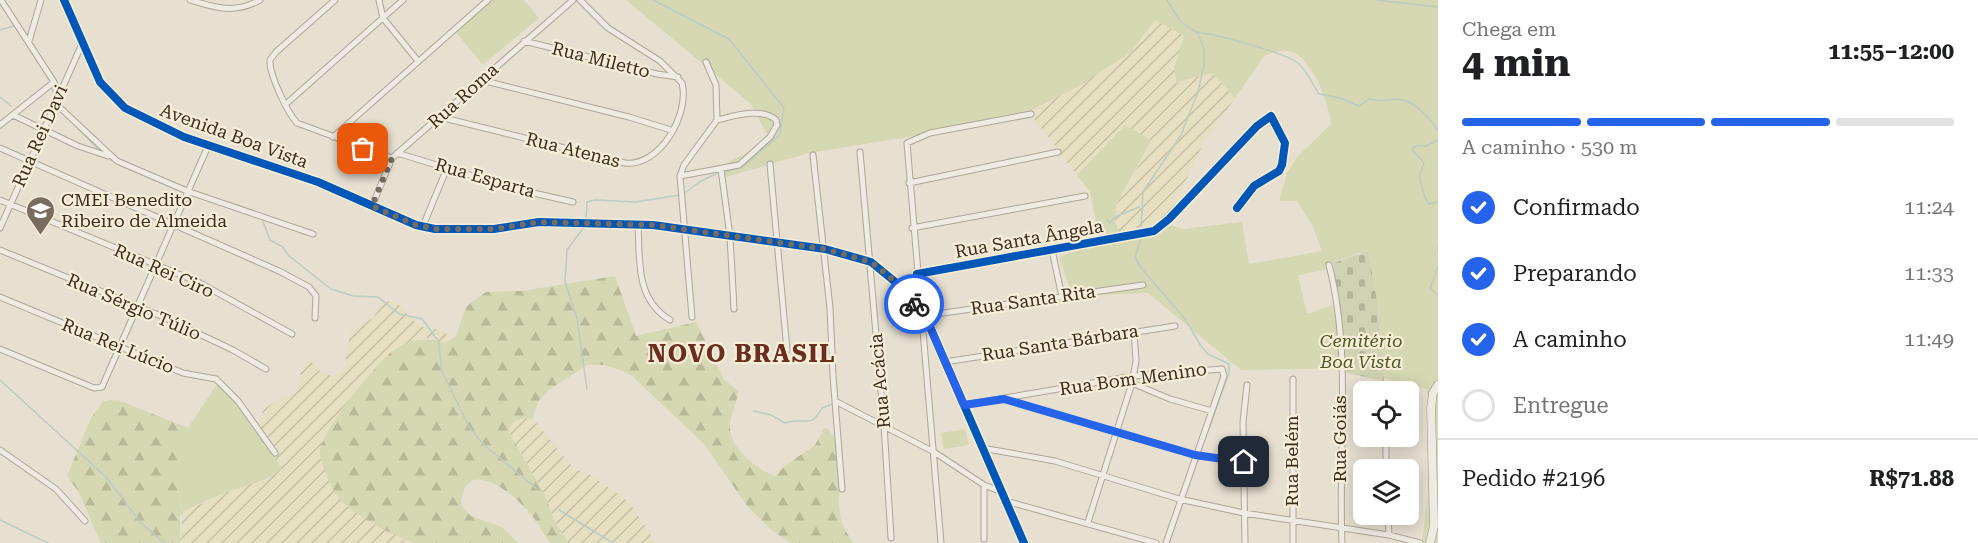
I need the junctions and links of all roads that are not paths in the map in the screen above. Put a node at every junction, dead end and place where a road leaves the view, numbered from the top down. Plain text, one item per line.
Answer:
1 (2, 0) edge
2 (41, 0) edge
3 (64, 0) edge
4 (190, 0) edge
5 (260, 0) edge
6 (335, 0) edge
7 (379, 0) edge
8 (403, 0) edge
9 (488, 0) edge
10 (573, 0) edge
11 (580, 0) edge
12 (382, 18) junction
13 (29, 40) junction
14 (524, 41) junction
15 (82, 44) junction
16 (418, 61) junction
17 (706, 62) dead end
18 (678, 77) junction
19 (481, 80) junction
20 (54, 82) junction
21 (62, 87) junction
22 (55, 103) junction
23 (286, 104) junction
24 (1031, 114) dead end
25 (13, 115) junction
26 (440, 117) junction
27 (717, 120) junction
28 (0, 125) edge
29 (44, 129) junction
30 (671, 130) junction
31 (333, 137) junction
32 (208, 146) junction
33 (0, 148) edge
34 (860, 152) dead end
35 (1058, 152) dead end
36 (813, 155) dead end
37 (110, 156) junction
38 (395, 156) junction
39 (30, 161) junction
40 (770, 164) dead end
41 (447, 168) junction
42 (721, 169) junction
43 (680, 176) junction
44 (909, 183) junction
45 (188, 191) junction
46 (1085, 196) dead end
47 (0, 200) edge
48 (573, 202) dead end
49 (10, 205) junction
50 (372, 206) junction
51 (1237, 208) dead end
52 (172, 223) junction
53 (638, 224) junction
54 (423, 226) junction
55 (0, 228) edge
56 (684, 228) junction
57 (912, 228) junction
58 (313, 234) dead end
59 (730, 236) junction
60 (776, 244) junction
61 (825, 249) junction
62 (0, 250) edge
63 (1052, 250) junction
64 (871, 262) junction
65 (154, 265) junction
66 (1329, 265) dead end
67 (917, 274) junction
68 (1143, 285) dead end
69 (0, 297) edge
70 (1062, 297) junction
71 (137, 308) junction
72 (734, 309) dead end
73 (922, 316) junction
74 (692, 317) dead end
75 (315, 318) dead end
76 (670, 320) dead end
77 (1175, 326) dead end
78 (1134, 331) junction
79 (292, 334) dead end
80 (119, 346) junction
81 (0, 349) edge
82 (787, 350) dead end
83 (945, 362) junction
84 (266, 369) dead end
85 (1134, 376) junction
86 (1293, 379) dead end
87 (1132, 383) junction
88 (1247, 385) dead end
89 (1437, 387) edge
90 (1004, 399) junction
91 (835, 401) junction
92 (964, 405) junction
93 (1212, 411) junction
94 (884, 426) junction
95 (1117, 431) junction
96 (982, 448) junction
97 (0, 450) edge
98 (934, 452) junction
99 (275, 453) dead end
100 (1195, 455) junction
101 (1244, 462) junction
102 (1103, 477) junction
103 (984, 485) junction
104 (842, 489) dead end
105 (1002, 492) junction
106 (1179, 499) junction
107 (1006, 501) junction
108 (1244, 513) junction
109 (85, 520) dead end
110 (1088, 522) junction
111 (1292, 522) junction
112 (1387, 525) edge
113 (1341, 529) junction
114 (1387, 534) junction
115 (891, 538) dead end
116 (984, 539) dead end
117 (941, 543) edge
118 (1024, 543) edge
119 (1156, 543) edge
120 (1166, 543) edge
121 (1245, 543) edge
122 (1293, 543) edge
123 (1342, 543) edge
124 (1384, 543) edge
125 (1420, 543) edge
126 (1430, 543) edge

1 - 13 street
2 - 13 street
3 - 15 street, Avenida Boa Vista
4 - 5 street
6 - 23 street, Rua Esparta
7 - 12 street
8 - 12 street
9 - 16 street
10 - 14 street, Rua Roma
11 - 18 street
12 - 16 street
12 - 23 street
13 - 20 street
14 - 18 street, Rua Miletto
14 - 19 street, Rua Roma
15 - 21 street, Rua Rei Davi
15 - 32 street, Avenida Boa Vista
16 - 31 street
17 - 27 street
18 - 30 street, Rua Atenas
19 - 26 street, Rua Roma
19 - 30 street
20 - 21 street
20 - 25 street
21 - 22 street, Rua Rei Davi
22 - 29 street, Rua Rei Davi
22 - 37 street
23 - 31 street, Rua Esparta
24 - 44 street
25 - 28 street
25 - 29 street
26 - 30 street, Rua Atenas
26 - 38 street, Rua Roma
27 - 42 street
27 - 43 street
29 - 37 street
29 - 39 street, Rua Rei Davi
31 - 38 street, Rua Esparta
32 - 45 street
32 - 50 street, Avenida Boa Vista
33 - 39 street
34 - 64 street, Rua Acácia
35 - 44 street
36 - 61 street
37 - 45 street
38 - 41 street, Rua Esparta
38 - 50 street, Rua Roma
39 - 49 street, Rua Rei Davi
39 - 52 street
40 - 60 street
41 - 48 street, Rua Esparta
41 - 54 street
42 - 43 street
42 - 59 street
43 - 56 street
44 - 57 street
45 - 52 street
45 - 58 street
46 - 57 street
47 - 49 street, Rua Rei Ciro
49 - 55 street, Rua Rei Davi
49 - 65 street, Rua Rei Ciro
50 - 54 street, Avenida Boa Vista
51 - 63 street, Rua Santa Ângela
52 - 65 street
52 - 75 street
53 - 54 street, Avenida Boa Vista
53 - 56 street, Avenida Boa Vista
53 - 76 street
56 - 59 street, Avenida Boa Vista
56 - 74 street
57 - 67 street
59 - 60 street, Avenida Boa Vista
59 - 72 street
60 - 61 street, Avenida Boa Vista
60 - 82 street
61 - 64 street, Avenida Boa Vista
61 - 91 street
62 - 71 street, Rua Sérgio Túlio
63 - 67 street, Rua Santa Ângela
63 - 70 street
64 - 73 street
64 - 94 street, Rua Acácia
65 - 71 street
65 - 79 street, Rua Rei Ciro
66 - 113 street, Rua Goiás
67 - 73 street
68 - 70 street, Rua Santa Rita
69 - 80 street, Rua Rei Lúcio
70 - 73 street, Rua Santa Rita
71 - 80 street
71 - 84 street, Rua Sérgio Túlio
73 - 83 street
73 - 98 street
77 - 78 street, Rua Santa Bárbara
78 - 83 street, Rua Santa Bárbara
78 - 85 street
80 - 81 street
80 - 99 street, Rua Rei Lúcio
83 - 92 street
85 - 87 street
85 - 90 street, Rua Bom Menino
85 - 93 street, Rua Bom Menino
86 - 111 street, Rua Belém
87 - 93 street
87 - 95 street
88 - 101 street
89 - 126 street
90 - 92 street, Rua Bom Menino
90 - 95 street
91 - 94 street
91 - 104 street
92 - 96 street
93 - 100 street
94 - 98 street
94 - 115 street, Rua Acácia
95 - 100 street
95 - 102 street
96 - 102 street
96 - 105 street
97 - 109 street
98 - 103 street
98 - 117 street
100 - 101 street
100 - 106 street
101 - 108 street
102 - 106 street
102 - 110 street
103 - 105 street
103 - 116 street
105 - 107 street
106 - 108 street
106 - 120 street
107 - 110 street
107 - 118 street
108 - 111 street
108 - 121 street
110 - 119 street
111 - 113 street
111 - 122 street, Rua Belém
112 - 114 street
113 - 114 street
113 - 123 street, Rua Goiás
114 - 124 street
114 - 125 street

